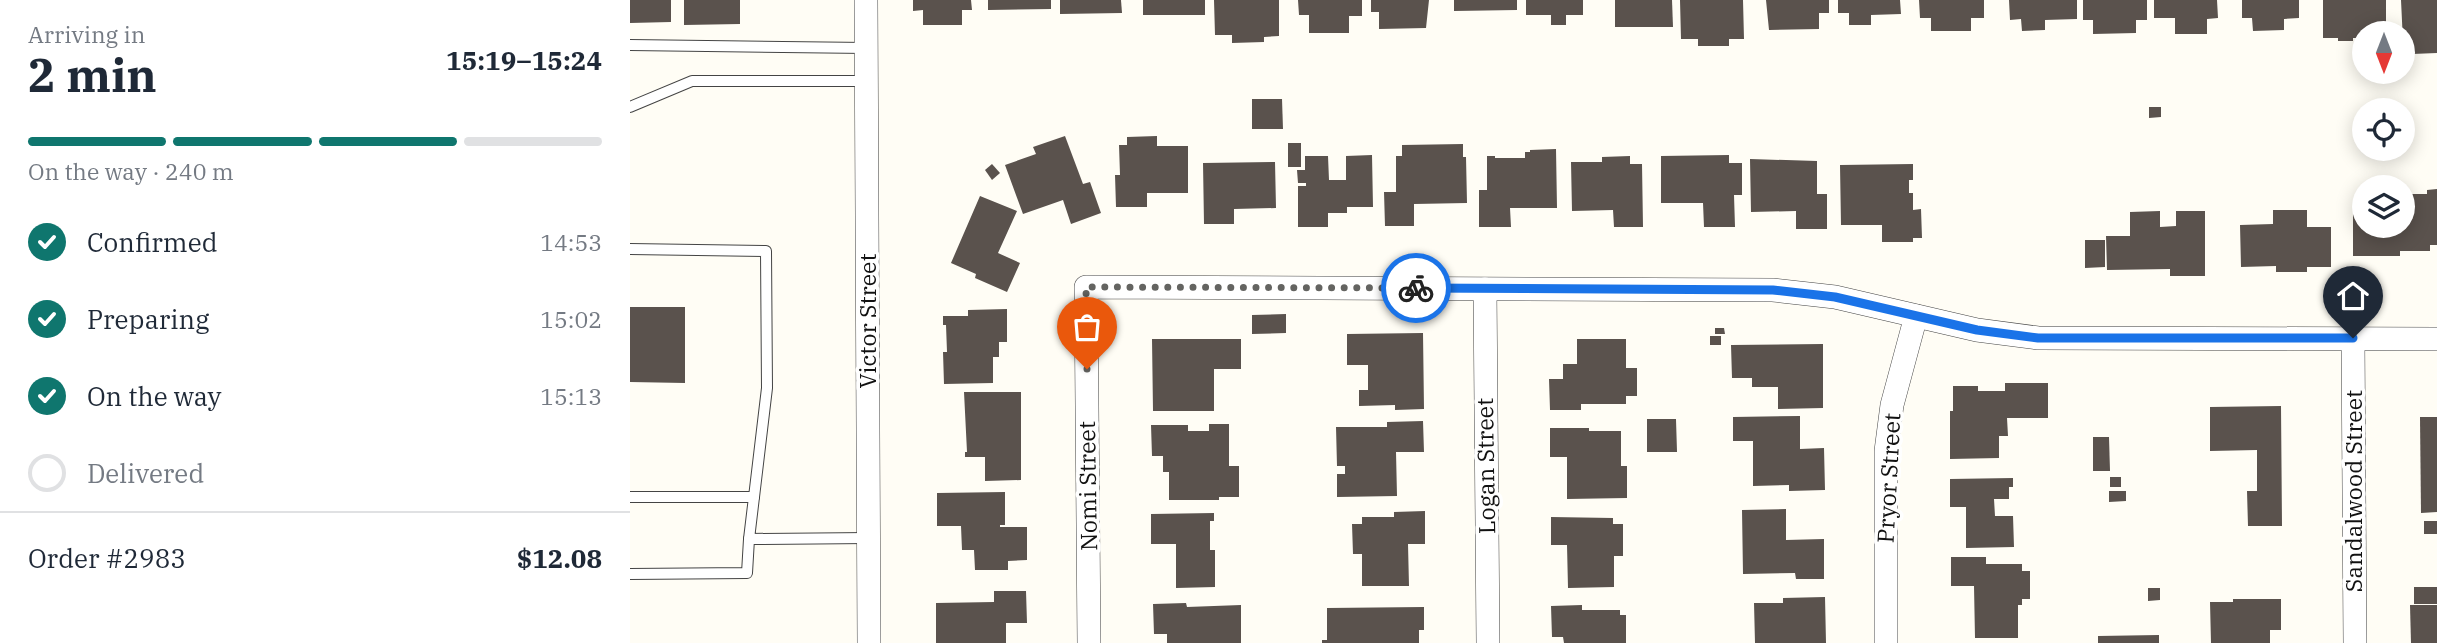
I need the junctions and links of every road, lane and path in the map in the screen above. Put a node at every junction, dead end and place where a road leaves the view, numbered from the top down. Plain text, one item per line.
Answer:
1 (866, 0) edge
2 (630, 45) edge
3 (867, 48) junction
4 (867, 81) junction
5 (630, 107) edge
6 (630, 249) edge
7 (1485, 289) junction
8 (1916, 316) junction
9 (2353, 338) junction
10 (2437, 338) edge
11 (630, 497) edge
12 (754, 497) junction
13 (869, 538) junction
14 (749, 539) junction
15 (630, 574) edge
16 (869, 643) edge
17 (1089, 643) edge
18 (1488, 643) edge
19 (1886, 643) edge
20 (2355, 643) edge

1 - 3 street, Victor Street
2 - 3 lane
3 - 4 street, Victor Street
4 - 5 lane
4 - 13 street, Victor Street
6 - 12 lane
7 - 8 street
7 - 17 street, Nomi Street
7 - 18 street, Logan Street
8 - 9 street
8 - 19 street, Pryor Street
9 - 10 street
9 - 20 street, Sandalwood Street
11 - 12 lane
12 - 14 lane
13 - 14 lane
13 - 16 street, Victor Street
14 - 15 lane

